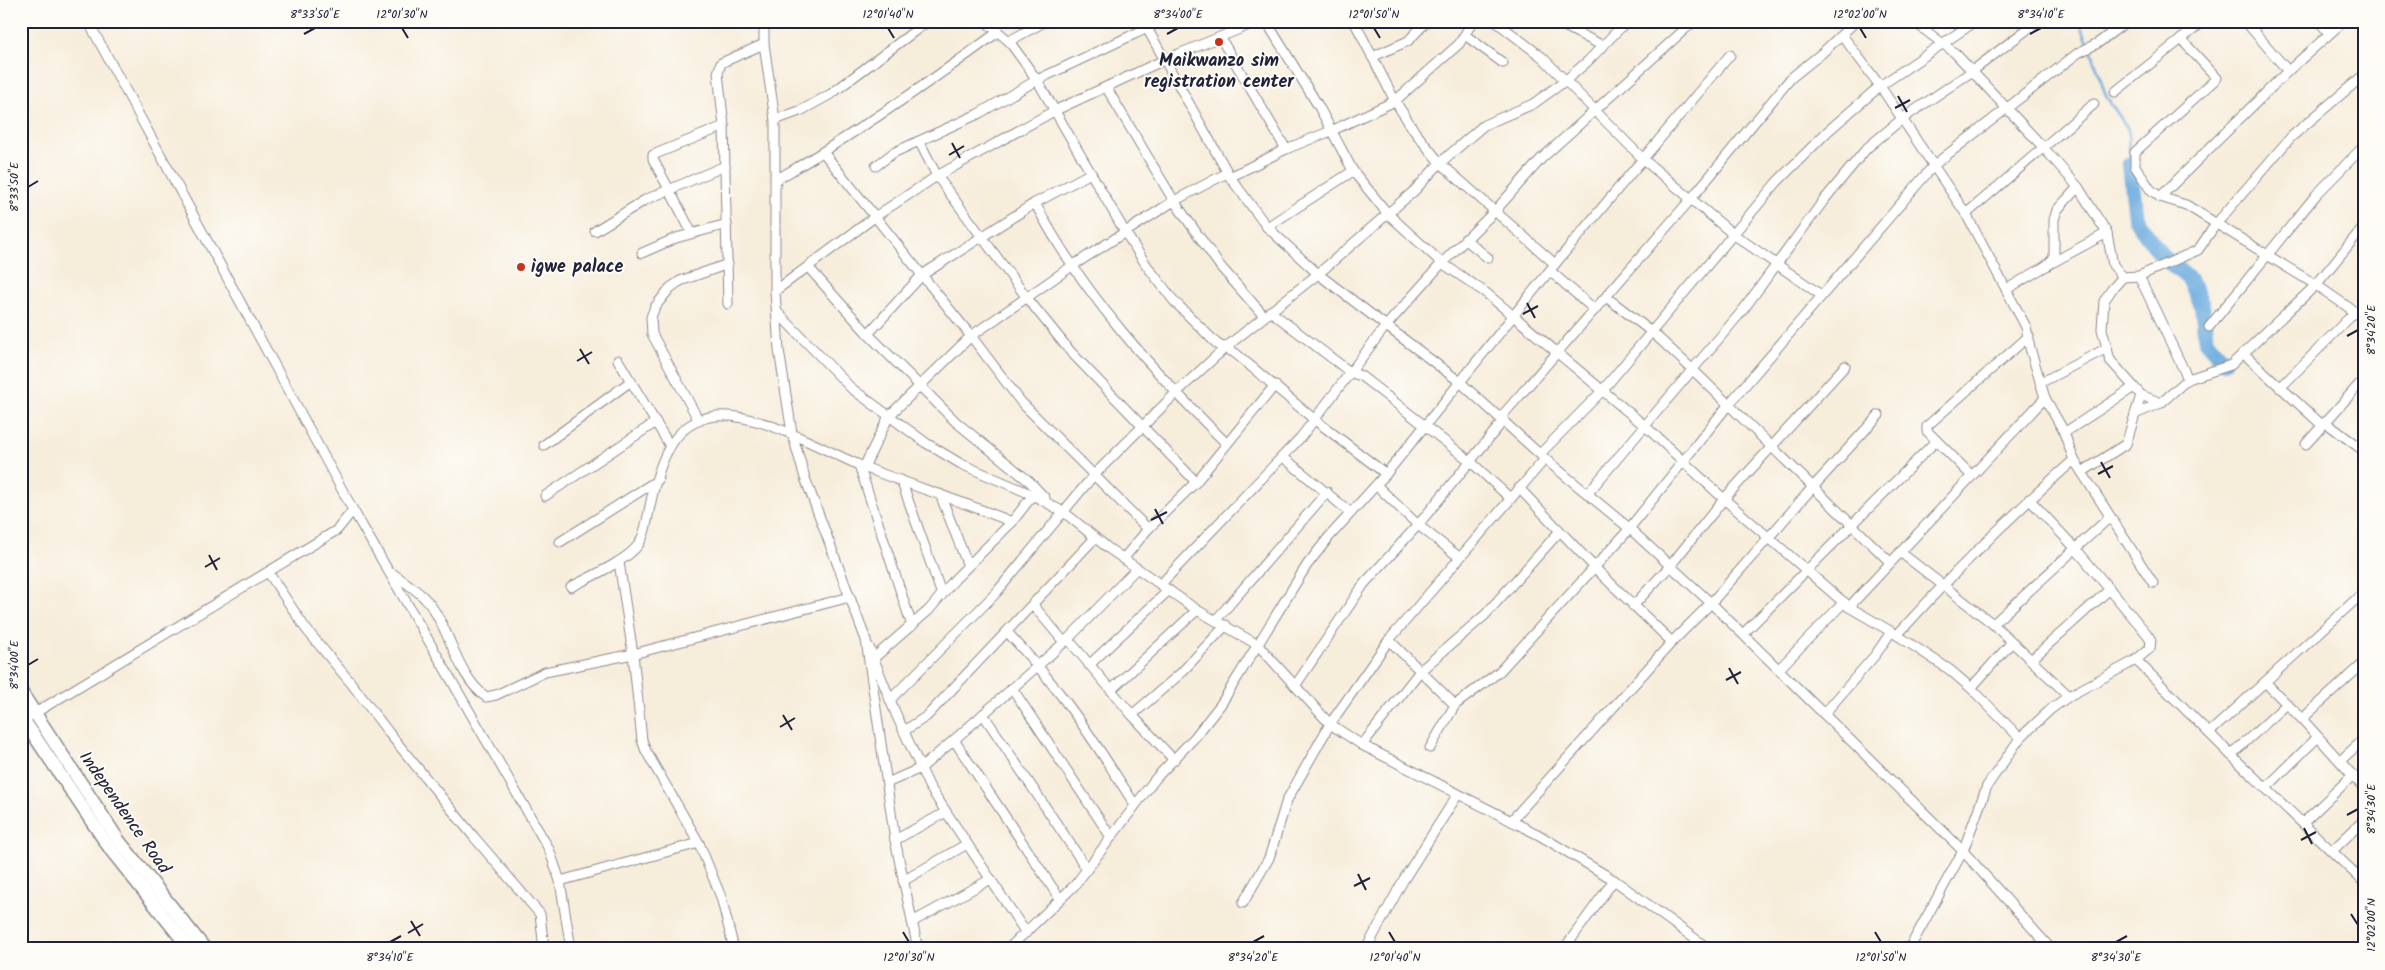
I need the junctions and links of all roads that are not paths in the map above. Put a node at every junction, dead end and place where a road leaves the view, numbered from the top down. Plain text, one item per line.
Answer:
1 (88, 21) edge
2 (764, 21) edge
3 (928, 21) edge
4 (985, 21) edge
5 (1046, 21) edge
6 (1162, 21) edge
7 (1259, 21) edge
8 (1266, 21) edge
9 (1354, 21) edge
10 (1427, 21) edge
11 (1472, 21) edge
12 (1494, 21) edge
13 (1555, 21) edge
14 (1627, 21) edge
15 (1694, 21) edge
16 (1856, 21) edge
17 (1913, 21) edge
18 (2038, 21) edge
19 (2127, 21) edge
20 (2204, 21) edge
21 (2245, 21) edge
22 (2319, 21) edge
23 (2344, 21) edge
24 (1973, 22) edge
25 (1145, 25) edge
26 (998, 32) junction
27 (2329, 33) junction
28 (1465, 35) junction
29 (1842, 35) junction
30 (1220, 37) junction
31 (2181, 39) junction
32 (1009, 41) junction
33 (764, 44) junction
34 (1943, 44) junction
35 (1603, 46) junction
36 (1730, 55) dead end
37 (1372, 57) junction
38 (1164, 60) junction
39 (1503, 62) dead end
40 (2288, 71) junction
41 (1971, 72) junction
42 (2364, 75) edge
43 (1037, 80) junction
44 (1565, 81) junction
45 (1880, 86) junction
46 (1106, 87) junction
47 (2115, 92) dead end
48 (1395, 101) junction
49 (2094, 104) dead end
50 (2007, 108) junction
51 (1594, 110) junction
52 (1054, 111) junction
53 (1902, 119) junction
54 (775, 120) junction
55 (724, 126) junction
56 (1331, 131) junction
57 (920, 141) junction
58 (2364, 146) edge
59 (2043, 148) junction
60 (1286, 149) junction
61 (823, 152) junction
62 (1644, 160) junction
63 (1440, 163) junction
64 (1934, 165) junction
65 (725, 166) junction
66 (876, 166) dead end
67 (1353, 171) junction
68 (1090, 172) junction
69 (1228, 175) junction
70 (936, 176) junction
71 (776, 180) junction
72 (2078, 187) junction
73 (670, 188) junction
74 (2160, 196) junction
75 (1692, 199) junction
76 (1174, 202) junction
77 (1035, 203) junction
78 (1495, 211) junction
79 (1388, 214) junction
80 (1966, 214) junction
81 (876, 216) junction
82 (727, 224) junction
83 (2216, 224) junction
84 (2364, 226) edge
85 (1267, 227) junction
86 (595, 232) dead end
87 (1125, 232) junction
88 (692, 233) junction
89 (2107, 233) junction
90 (1733, 234) junction
91 (981, 237) junction
92 (1466, 239) junction
93 (642, 253) dead end
94 (2268, 255) junction
95 (1488, 258) dead end
96 (1442, 263) junction
97 (1776, 263) junction
98 (728, 264) junction
99 (1072, 266) junction
100 (2046, 266) junction
101 (808, 267) junction
102 (1552, 268) junction
103 (1318, 274) junction
104 (922, 275) junction
105 (2139, 276) junction
106 (2124, 277) junction
107 (2316, 285) junction
108 (2007, 289) junction
109 (775, 291) junction
110 (1822, 295) junction
111 (1606, 297) junction
112 (1027, 298) junction
113 (728, 304) dead end
114 (1595, 310) junction
115 (777, 312) junction
116 (2355, 312) junction
117 (1267, 314) junction
118 (1514, 316) junction
119 (2364, 318) edge
120 (1385, 327) junction
121 (2209, 327) dead end
122 (1652, 332) junction
123 (868, 334) junction
124 (971, 336) junction
125 (2029, 336) junction
126 (1226, 347) junction
127 (2107, 348) junction
128 (1558, 353) junction
129 (2243, 353) junction
130 (618, 360) dead end
131 (1846, 366) dead end
132 (1692, 369) junction
133 (1350, 372) junction
134 (2188, 379) junction
135 (2364, 379) edge
136 (631, 381) junction
137 (1460, 382) junction
138 (2040, 383) junction
139 (1275, 385) junction
140 (922, 386) junction
141 (2134, 387) junction
142 (2280, 388) junction
143 (1602, 391) junction
144 (1176, 393) junction
145 (2141, 395) junction
146 (2045, 398) junction
147 (2162, 403) junction
148 (1729, 404) junction
149 (2135, 414) junction
150 (1880, 415) dead end
151 (889, 416) junction
152 (1502, 419) junction
153 (1315, 420) junction
154 (698, 421) junction
155 (656, 422) junction
156 (2324, 424) junction
157 (1424, 425) junction
158 (1645, 426) junction
159 (1141, 427) junction
160 (2064, 433) junction
161 (792, 434) junction
162 (1936, 441) junction
163 (1227, 444) junction
164 (2306, 444) dead end
165 (544, 445) dead end
166 (670, 446) junction
167 (1772, 446) junction
168 (2364, 451) edge
169 (1543, 456) junction
170 (1283, 457) junction
171 (2074, 460) junction
172 (1470, 461) junction
173 (1685, 461) junction
174 (862, 466) junction
175 (2082, 472) junction
176 (1386, 474) junction
177 (1093, 476) junction
178 (1972, 476) junction
179 (658, 480) junction
180 (901, 480) junction
181 (1196, 482) junction
182 (1376, 485) junction
183 (1813, 487) junction
184 (1519, 488) junction
185 (1327, 492) junction
186 (1588, 492) junction
187 (940, 494) junction
188 (1033, 495) junction
189 (545, 496) dead end
190 (1510, 498) junction
191 (1724, 499) junction
192 (2029, 500) junction
193 (1051, 504) junction
194 (353, 510) junction
195 (1065, 512) junction
196 (1351, 513) junction
197 (2110, 517) junction
198 (1012, 522) junction
199 (1853, 524) junction
200 (1418, 525) junction
201 (1629, 528) junction
202 (1148, 529) junction
203 (1560, 531) junction
204 (1769, 536) junction
205 (1095, 538) junction
206 (560, 542) dead end
207 (2076, 549) junction
208 (1900, 552) junction
209 (1459, 557) junction
210 (1124, 558) junction
211 (619, 562) junction
212 (1890, 562) junction
213 (968, 566) junction
214 (1670, 566) junction
215 (1137, 568) junction
216 (1596, 568) junction
217 (390, 571) junction
218 (1807, 571) junction
219 (268, 572) junction
220 (2153, 583) dead end
221 (1161, 584) junction
222 (1942, 586) junction
223 (571, 588) dead end
224 (2110, 589) junction
225 (1169, 590) junction
226 (2364, 592) edge
227 (942, 595) junction
228 (850, 597) junction
229 (1712, 603) junction
230 (1033, 605) junction
231 (1847, 605) junction
232 (1634, 606) junction
233 (1197, 610) junction
234 (1216, 620) junction
235 (1993, 624) junction
236 (1226, 625) junction
237 (912, 626) junction
238 (1008, 632) junction
239 (1743, 634) junction
240 (1894, 634) junction
241 (866, 640) junction
242 (1388, 640) junction
243 (1066, 641) junction
244 (1672, 642) junction
245 (2012, 642) junction
246 (1258, 645) junction
247 (633, 654) junction
248 (875, 657) junction
249 (2031, 660) junction
250 (2136, 660) junction
251 (2364, 663) edge
252 (1039, 665) junction
253 (1089, 665) junction
254 (1779, 669) junction
255 (1420, 671) junction
256 (2265, 682) junction
257 (1295, 686) junction
258 (1012, 688) junction
259 (1971, 688) junction
260 (1111, 690) junction
261 (21, 692) edge
262 (2069, 696) junction
263 (890, 700) junction
264 (2287, 704) junction
265 (1455, 705) junction
266 (983, 714) junction
267 (1824, 714) junction
268 (1132, 715) junction
269 (27, 716) edge
270 (2302, 719) junction
271 (1330, 724) junction
272 (904, 731) junction
273 (2209, 733) junction
274 (2318, 737) junction
275 (2020, 738) junction
276 (2364, 738) edge
277 (954, 740) junction
278 (1362, 745) junction
279 (1430, 748) dead end
280 (2231, 755) junction
281 (1174, 760) junction
282 (2340, 761) junction
283 (921, 768) junction
284 (2352, 775) junction
285 (887, 783) junction
286 (2266, 788) junction
287 (2364, 788) edge
288 (1458, 794) junction
289 (1135, 806) junction
290 (946, 812) junction
291 (1511, 820) junction
292 (2364, 820) edge
293 (2303, 823) junction
294 (1111, 837) junction
295 (895, 840) junction
296 (699, 843) junction
297 (967, 844) junction
298 (1964, 851) junction
299 (2332, 851) junction
300 (1087, 868) junction
301 (991, 879) junction
302 (1614, 880) junction
303 (903, 881) junction
304 (560, 882) junction
305 (2364, 882) edge
306 (1060, 899) junction
307 (1243, 903) dead end
308 (912, 922) junction
309 (1026, 933) junction
310 (190, 949) edge
311 (205, 949) edge
312 (544, 949) edge
313 (571, 949) edge
314 (734, 949) edge
315 (918, 949) edge
316 (1008, 949) edge
317 (1366, 949) edge
318 (1564, 949) edge
319 (1709, 949) edge
320 (1909, 949) edge
321 (2052, 949) edge

1 - 194 street
2 - 33 street
3 - 54 street
4 - 26 street
5 - 32 street
6 - 25 street
7 - 30 street
8 - 56 street
9 - 37 street
10 - 37 street
11 - 28 street
12 - 44 street
13 - 35 street
14 - 35 street
15 - 51 street
16 - 29 street
17 - 34 street
18 - 41 street
19 - 50 street
20 - 31 street
21 - 40 street
22 - 27 street
23 - 27 street
24 - 34 street
25 - 38 street
25 - 43 street
26 - 32 street
26 - 61 street
27 - 40 street
28 - 39 street
28 - 48 street
29 - 45 street
29 - 75 street
30 - 38 street
30 - 60 street
31 - 47 street
31 - 74 street
32 - 43 street
33 - 54 street
33 - 55 street
34 - 41 street
34 - 45 street
35 - 44 street
36 - 62 street
37 - 48 street
38 - 46 street
38 - 69 street
40 - 74 street
41 - 50 street
41 - 53 street
42 - 83 street
43 - 52 street
43 - 57 street
44 - 51 street
44 - 63 street
45 - 53 street
45 - 90 street
46 - 52 street
46 - 76 street
48 - 56 street
48 - 63 street
49 - 59 street
50 - 59 street
50 - 64 street
51 - 62 street
51 - 78 street
52 - 68 street
52 - 70 street
53 - 64 street
53 - 97 street
54 - 71 street
55 - 65 street
55 - 73 street
56 - 60 street
56 - 67 street
57 - 66 street
57 - 70 street
58 - 94 street
59 - 72 street
59 - 80 street
60 - 69 street
61 - 71 street
61 - 81 street
62 - 75 street
62 - 102 street
63 - 78 street
63 - 79 street
64 - 80 street
64 - 110 street
65 - 73 street
65 - 82 street
67 - 79 street
67 - 85 street
68 - 77 street
68 - 87 street
69 - 76 street
69 - 85 street
70 - 81 street
70 - 91 street
71 - 109 street
72 - 89 street
72 - 100 street
73 - 86 street
73 - 88 street
74 - 83 street
75 - 90 street
75 - 111 street
76 - 87 street
76 - 117 street
77 - 91 street
77 - 99 street
78 - 92 street
78 - 102 street
79 - 96 street
79 - 103 street
80 - 108 street
81 - 101 street
81 - 104 street
82 - 88 street
82 - 98 street
83 - 94 street
83 - 105 street
84 - 107 street
85 - 103 street
87 - 99 street
87 - 126 street
88 - 93 street
89 - 100 street
89 - 106 street
90 - 97 street
90 - 122 street
91 - 104 street
91 - 112 street
92 - 95 street
92 - 96 street
94 - 107 street
94 - 121 street
96 - 118 street
96 - 120 street
97 - 110 street
97 - 132 street
98 - 113 street
98 - 154 street
99 - 112 street
99 - 144 street
100 - 108 street
101 - 109 street
101 - 123 street
102 - 114 street
102 - 118 street
103 - 117 street
103 - 120 street
104 - 123 street
104 - 124 street
105 - 106 street
105 - 134 street
106 - 127 street
107 - 116 street
107 - 129 street
108 - 125 street
109 - 115 street
110 - 148 street
111 - 114 street
111 - 122 street
112 - 124 street
112 - 159 street
114 - 128 street
115 - 151 street
115 - 161 street
116 - 119 street
116 - 142 street
117 - 126 street
117 - 133 street
118 - 128 street
118 - 137 street
120 - 133 street
120 - 137 street
122 - 132 street
122 - 143 street
123 - 140 street
124 - 140 street
124 - 177 street
125 - 138 street
125 - 162 street
126 - 139 street
126 - 144 street
127 - 138 street
127 - 141 street
128 - 143 street
128 - 152 street
129 - 134 street
129 - 142 street
130 - 136 street
131 - 167 street
132 - 148 street
132 - 158 street
133 - 153 street
133 - 157 street
134 - 147 street
135 - 156 street
136 - 155 street
136 - 165 street
137 - 152 street
137 - 157 street
138 - 146 street
139 - 153 street
139 - 163 street
140 - 151 street
140 - 193 street
141 - 145 street
141 - 160 street
142 - 156 street
143 - 158 street
143 - 169 street
144 - 159 street
144 - 163 street
145 - 147 street
145 - 149 street
146 - 160 street
146 - 178 street
147 - 149 street
148 - 167 street
148 - 173 street
149 - 175 street
150 - 183 street
151 - 174 street
151 - 188 street
152 - 169 street
152 - 172 street
153 - 170 street
153 - 176 street
154 - 161 street
154 - 166 street
155 - 166 street
155 - 189 street
156 - 164 street
156 - 168 street
157 - 172 street
157 - 176 street
158 - 173 street
158 - 186 street
159 - 177 street
159 - 181 street
160 - 171 street
161 - 174 street
161 - 228 street
162 - 178 street
162 - 199 street
163 - 181 street
166 - 179 street
167 - 183 street
167 - 191 street
169 - 184 street
169 - 186 street
170 - 185 street
170 - 221 street
171 - 175 street
171 - 192 street
172 - 190 street
172 - 200 street
173 - 191 street
173 - 201 street
174 - 180 street
174 - 237 street
175 - 197 street
176 - 182 street
177 - 195 street
177 - 202 street
178 - 208 street
179 - 206 street
179 - 211 street
180 - 187 street
180 - 227 street
181 - 202 street
182 - 196 street
182 - 200 street
183 - 199 street
183 - 204 street
184 - 190 street
184 - 203 street
185 - 196 street
185 - 234 street
186 - 201 street
187 - 198 street
187 - 213 street
188 - 193 street
188 - 198 street
190 - 209 street
191 - 204 street
191 - 214 street
192 - 207 street
192 - 222 street
193 - 195 street
194 - 217 street
194 - 219 street
195 - 205 street
195 - 263 street
196 - 246 street
197 - 207 street
197 - 220 street
198 - 213 street
199 - 212 street
199 - 218 street
200 - 209 street
200 - 257 street
201 - 214 street
201 - 216 street
202 - 210 street
203 - 216 street
203 - 255 street
204 - 218 street
204 - 229 street
205 - 210 street
205 - 230 street
207 - 224 street
207 - 235 street
208 - 212 street
208 - 222 street
209 - 242 street
210 - 215 street
211 - 223 street
211 - 247 street
212 - 231 street
213 - 227 street
214 - 229 street
214 - 232 street
215 - 221 street
215 - 243 street
216 - 232 street
216 - 265 street
217 - 247 street
217 - 304 street
218 - 231 street
218 - 239 street
219 - 269 street
219 - 312 street
221 - 225 street
222 - 235 street
222 - 240 street
224 - 249 street
224 - 250 street
225 - 233 street
225 - 253 street
226 - 256 street
227 - 237 street
228 - 241 street
228 - 247 street
229 - 239 street
229 - 244 street
230 - 238 street
230 - 243 street
231 - 240 street
231 - 254 street
232 - 244 street
233 - 234 street
233 - 260 street
234 - 236 street
235 - 245 street
236 - 246 street
236 - 268 street
237 - 248 street
238 - 252 street
238 - 272 street
239 - 254 street
240 - 259 street
240 - 267 street
241 - 248 street
241 - 285 street
242 - 255 street
242 - 271 street
243 - 252 street
243 - 253 street
244 - 291 street
245 - 249 street
245 - 259 street
246 - 257 street
246 - 281 street
247 - 296 street
248 - 263 street
249 - 262 street
250 - 262 street
250 - 273 street
251 - 270 street
252 - 258 street
252 - 289 street
253 - 260 street
254 - 267 street
255 - 265 street
255 - 278 street
256 - 264 street
256 - 273 street
257 - 271 street
258 - 266 street
258 - 294 street
259 - 275 street
260 - 268 street
261 - 269 main road, Independence Road
262 - 275 street
263 - 272 street
264 - 270 street
264 - 280 street
265 - 279 street
266 - 277 street
266 - 300 street
267 - 298 street
268 - 281 street
269 - 310 main road, Independence Road
269 - 311 main road, Independence Road
270 - 274 street
271 - 278 street
271 - 307 street
272 - 283 street
273 - 280 street
274 - 282 street
274 - 286 street
275 - 298 street
276 - 282 street
277 - 283 street
277 - 306 street
278 - 288 street
280 - 286 street
281 - 289 street
282 - 284 street
283 - 285 street
283 - 290 street
284 - 287 street
284 - 293 street
285 - 295 street
286 - 293 street
288 - 291 street
288 - 317 street
289 - 294 street
290 - 295 street
290 - 297 street
291 - 302 street
292 - 299 street
293 - 299 street
294 - 300 street
295 - 303 street
296 - 304 street
296 - 314 street
297 - 301 street
297 - 303 street
298 - 320 street
298 - 321 street
299 - 305 street
300 - 306 street
301 - 308 street
301 - 309 street
302 - 318 street
302 - 319 street
303 - 308 street
304 - 313 street
306 - 309 street
308 - 315 street
309 - 316 street

